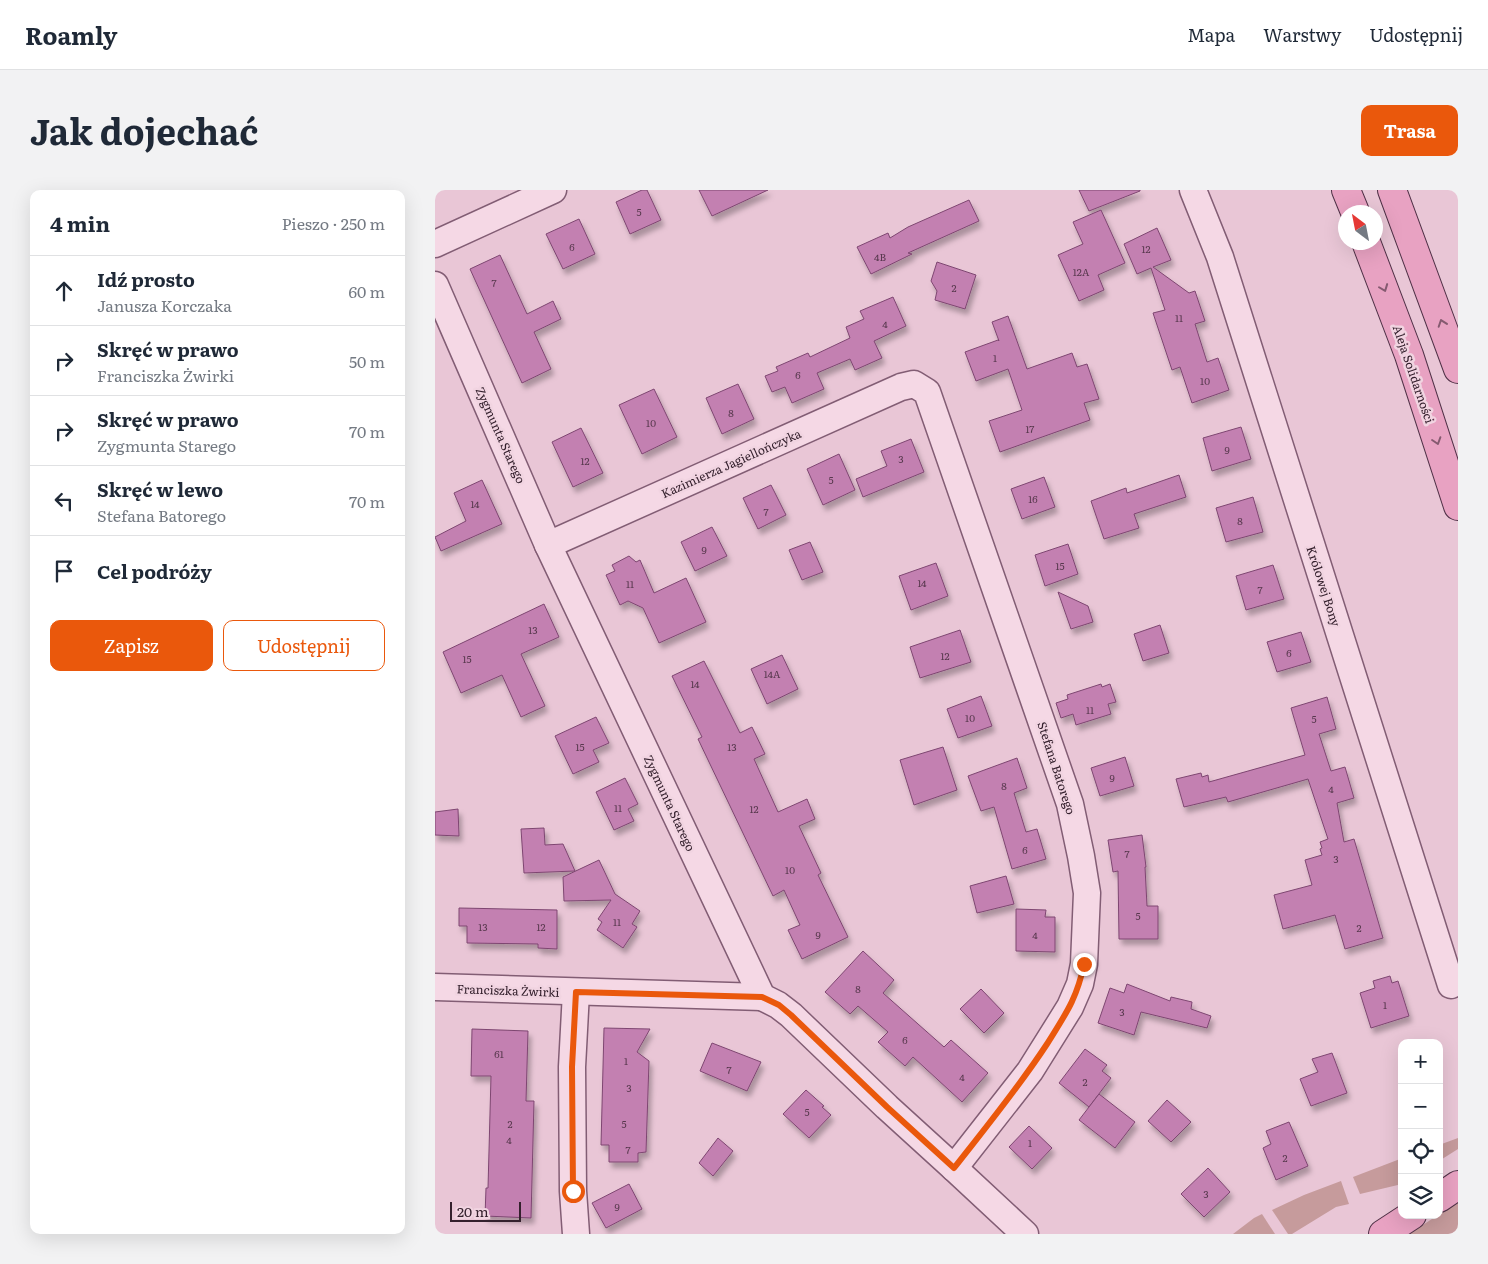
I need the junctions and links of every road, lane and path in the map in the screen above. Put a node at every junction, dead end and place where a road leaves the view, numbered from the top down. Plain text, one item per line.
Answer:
1 (553, 190) edge
2 (1193, 190) edge
3 (1347, 190) edge
4 (1392, 190) edge
5 (1352, 205) edge
6 (435, 244) edge
7 (1369, 250) edge
8 (435, 285) edge
9 (1458, 369) edge
10 (914, 384) joint
11 (1458, 506) edge
12 (548, 545) junction
13 (1451, 985) dead end
14 (435, 987) edge
15 (576, 992) junction
16 (762, 997) junction
17 (954, 1168) junction
18 (1458, 1186) edge
19 (1443, 1195) edge
20 (1406, 1219) edge
21 (576, 1234) edge
22 (1025, 1234) edge
23 (1383, 1234) edge

1 - 6 street
2 - 13 street, Królowej Bony
3 - 5 main road
9 -> 4 main road
7 -> 11 main road, Aleja Solidarności
8 - 12 street, Zygmunta Starego
10 - 12 street, Kazimierza Jagiellończyka
10 - 17 street, Stefana Batorego
12 - 16 street, Zygmunta Starego
14 - 15 street, Franciszka Żwirki
15 - 16 street, Franciszka Żwirki
15 - 21 street
16 - 17 street
17 - 22 street
18 - 19 main road
20 - 23 main road

